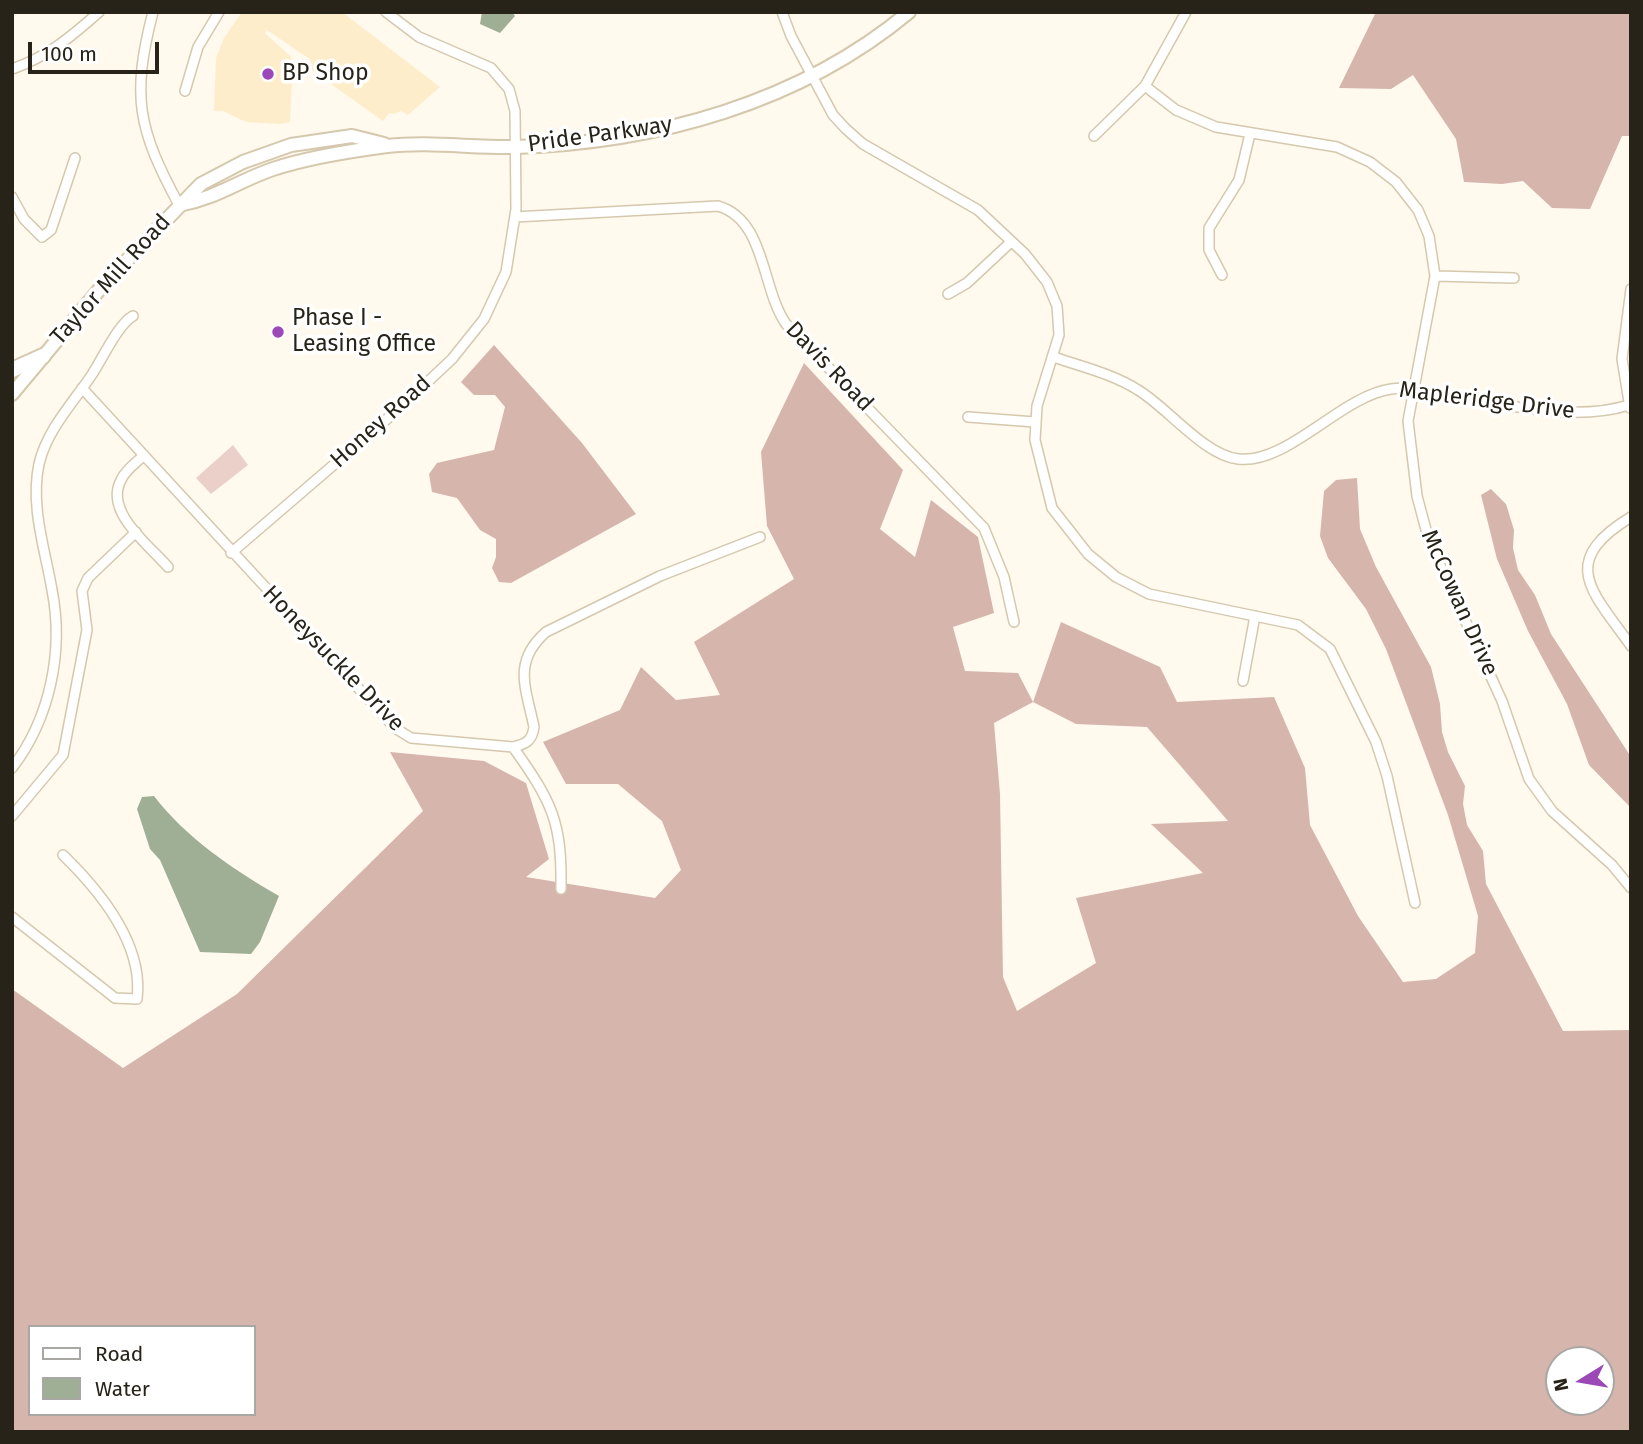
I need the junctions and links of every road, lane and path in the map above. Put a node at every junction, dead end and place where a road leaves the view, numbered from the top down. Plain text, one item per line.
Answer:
1 (99, 12) edge
2 (153, 12) edge
3 (219, 12) edge
4 (386, 12) edge
5 (782, 12) edge
6 (909, 12) edge
7 (1186, 12) edge
8 (12, 69) edge
9 (813, 75) junction
10 (1145, 86) junction
11 (185, 91) dead end
12 (1250, 134) junction
13 (1094, 136) dead end
14 (390, 146) junction
15 (515, 147) junction
16 (75, 158) dead end
17 (12, 197) edge
18 (179, 205) junction
19 (515, 217) junction
20 (1012, 242) junction
21 (1222, 275) dead end
22 (1435, 276) junction
23 (1514, 278) dead end
24 (1631, 289) edge
25 (948, 294) dead end
26 (133, 316) dead end
27 (43, 356) joint
28 (1054, 357) junction
29 (15, 380) edge
30 (82, 388) junction
31 (1411, 390) junction
32 (12, 394) edge
33 (1630, 408) edge
34 (968, 417) dead end
35 (1035, 422) junction
36 (144, 456) junction
37 (1631, 517) edge
38 (136, 532) junction
39 (760, 537) dead end
40 (231, 553) junction
41 (168, 567) dead end
42 (1255, 616) junction
43 (1014, 622) dead end
44 (1631, 646) edge
45 (1243, 681) dead end
46 (513, 747) junction
47 (12, 768) edge
48 (12, 816) edge
49 (63, 855) dead end
50 (1631, 888) edge
51 (561, 889) dead end
52 (1415, 903) dead end
53 (12, 917) edge

1 - 8 street
2 - 18 street, Taylor Mill Road
3 - 11 street
4 - 15 street, Honey Road
5 - 9 street
6 - 9 main road, Pride Parkway
7 - 10 street
9 - 15 main road, Pride Parkway
9 - 20 street
10 - 12 street, McCowan Drive
10 - 13 street
12 - 21 street
12 - 22 street, McCowan Drive
14 - 15 main road, Pride Parkway
14 - 18 main road, Pride Parkway
14 - 18 main road, Pride Parkway
15 - 19 street, Honey Road
16 - 17 street
18 - 27 main road, Taylor Mill Road
19 - 40 street, Honey Road
19 - 43 street, Davis Road
20 - 25 street
20 - 28 street
22 - 23 street
22 - 31 street, McCowan Drive
24 - 33 street
26 - 30 street
27 - 29 highway
28 - 31 street, Mapleridge Drive
28 - 35 street
29 - 32 main road
30 - 36 street, Honeysuckle Drive
30 - 47 street
31 - 33 street, Mapleridge Drive
31 - 50 street, McCowan Drive
34 - 35 street
35 - 42 street
36 - 38 street
36 - 40 street, Honeysuckle Drive
37 - 44 street
38 - 41 street
38 - 48 street
39 - 46 street
40 - 46 street, Honeysuckle Drive
42 - 45 street
42 - 52 street
46 - 51 street
49 - 53 street

